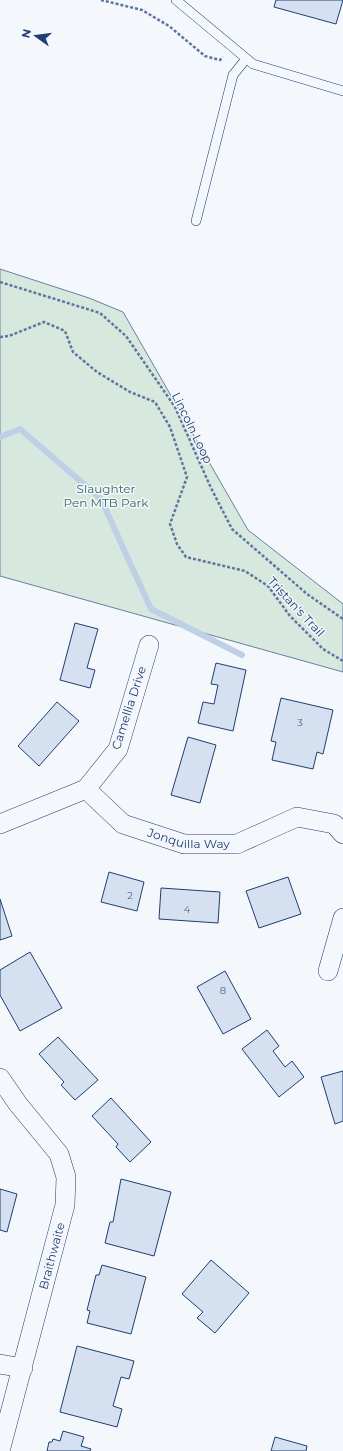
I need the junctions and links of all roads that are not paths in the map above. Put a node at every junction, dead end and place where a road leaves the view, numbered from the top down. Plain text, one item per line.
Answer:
1 (181, 2) edge
2 (246, 59) junction
3 (343, 91) edge
4 (196, 221) dead end
5 (149, 645) dead end
6 (86, 789) junction
7 (0, 824) edge
8 (343, 834) edge
9 (343, 918) edge
10 (328, 971) dead end
11 (0, 1078) edge
12 (0, 1364) edge
13 (23, 1368) junction
14 (0, 1451) edge

1 - 2 lane
2 - 3 lane
2 - 4 lane
5 - 6 street, Camellia Drive
6 - 7 street, Camellia Drive
6 - 8 street, Jonquilla Way
9 - 10 street
11 - 13 street, Braithwaite
12 - 13 street
13 - 14 street, Braithwaite

